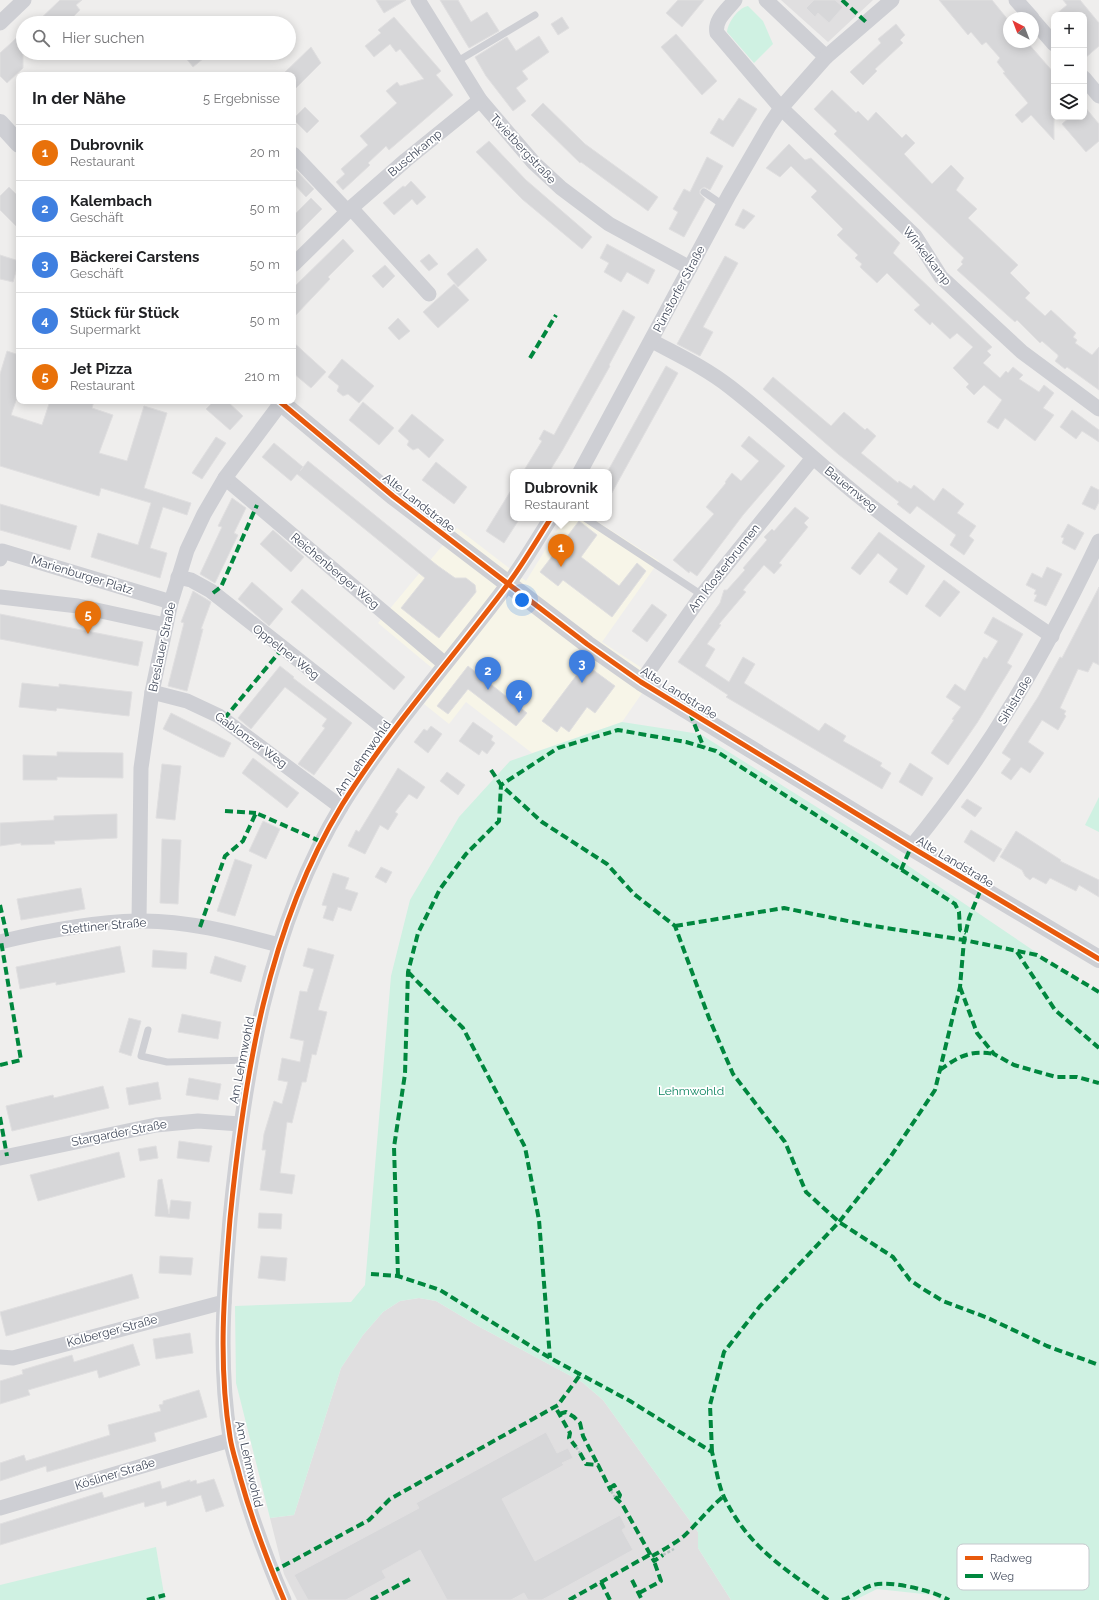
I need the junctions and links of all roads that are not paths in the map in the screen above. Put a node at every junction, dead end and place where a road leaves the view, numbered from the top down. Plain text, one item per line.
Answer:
1 (24, 0) edge
2 (418, 0) edge
3 (736, 0) edge
4 (766, 0) edge
5 (892, 0) edge
6 (1016, 0) edge
7 (1026, 12) edge
8 (535, 15) dead end
9 (0, 24) edge
10 (1039, 27) edge
11 (1051, 41) edge
12 (826, 57) junction
13 (456, 62) junction
14 (1087, 82) edge
15 (1099, 96) edge
16 (480, 100) junction
17 (781, 108) junction
18 (0, 123) edge
19 (16, 141) edge
20 (296, 157) edge
21 (704, 192) dead end
22 (723, 205) junction
23 (349, 209) junction
24 (296, 262) edge
25 (690, 268) junction
26 (429, 294) dead end
27 (652, 341) junction
28 (279, 404) edge
29 (282, 404) edge
30 (1099, 409) edge
31 (812, 459) junction
32 (582, 469) edge
33 (225, 478) junction
34 (549, 521) edge
35 (590, 521) edge
36 (1099, 541) edge
37 (1, 553) edge
38 (178, 577) junction
39 (508, 585) junction
40 (702, 595) junction
41 (0, 596) edge
42 (171, 602) junction
43 (165, 625) junction
44 (1052, 636) junction
45 (445, 664) junction
46 (641, 682) junction
47 (152, 692) junction
48 (391, 733) junction
49 (341, 807) junction
50 (911, 847) junction
51 (139, 921) junction
52 (0, 942) edge
53 (279, 945) junction
54 (1099, 959) edge
55 (148, 1030) dead end
56 (252, 1060) junction
57 (240, 1124) junction
58 (0, 1158) edge
59 (224, 1302) junction
60 (0, 1357) edge
61 (230, 1440) junction
62 (0, 1508) edge
63 (284, 1600) edge

1 - 9 street
2 - 13 street, Twietbergstraße
3 - 17 street
4 - 12 street
5 - 12 street, Pünstorfer Straße
6 - 7 street
8 - 13 lane
10 - 11 street
12 - 17 street, Pünstorfer Straße
13 - 16 street, Twietbergstraße
14 - 15 street
16 - 23 street, Buschkamp
16 - 25 street, Twietbergstraße
17 - 22 street, Pünstorfer Straße
17 - 30 street, Winkelkamp
18 - 19 street
20 - 23 street
21 - 22 lane
22 - 25 street, Pünstorfer Straße
23 - 24 street, Buschkamp
23 - 26 street
25 - 27 street, Pünstorfer Straße
27 - 31 street, Bauernweg
27 - 32 street, Pünstorfer Straße
28 - 33 street, Breslauer Straße
29 - 39 street, Alte Landstraße
31 - 40 street, Am Klosterbrunnen
31 - 44 street, Bauernweg
33 - 38 street, Breslauer Straße
33 - 45 street, Reichenberger Weg
34 - 39 street
35 - 40 lane
36 - 44 street, Sihistraße
37 - 42 street, Marienburger Platz
38 - 42 street, Breslauer Straße
38 - 48 street, Oppelner Weg
39 - 45 street, Am Lehmwohld
39 - 46 street, Alte Landstraße
40 - 46 street, Am Klosterbrunnen
41 - 43 street
42 - 43 street, Breslauer Straße
43 - 47 street, Breslauer Straße
44 - 50 street, Sihistraße
45 - 48 street, Am Lehmwohld
46 - 50 street, Alte Landstraße
47 - 49 street, Gablonzer Weg
47 - 51 street, Breslauer Straße
48 - 49 street, Am Lehmwohld
49 - 53 street, Am Lehmwohld
50 - 54 street, Alte Landstraße
51 - 52 street, Stettiner Straße
51 - 53 street, Stettiner Straße
53 - 56 street, Am Lehmwohld
55 - 56 lane
56 - 57 street, Am Lehmwohld
57 - 58 street, Stargarder Straße
57 - 59 street, Am Lehmwohld
59 - 60 street, Kolberger Straße
59 - 61 street, Am Lehmwohld
61 - 62 street, Kösliner Straße
61 - 63 street, Am Lehmwohld

